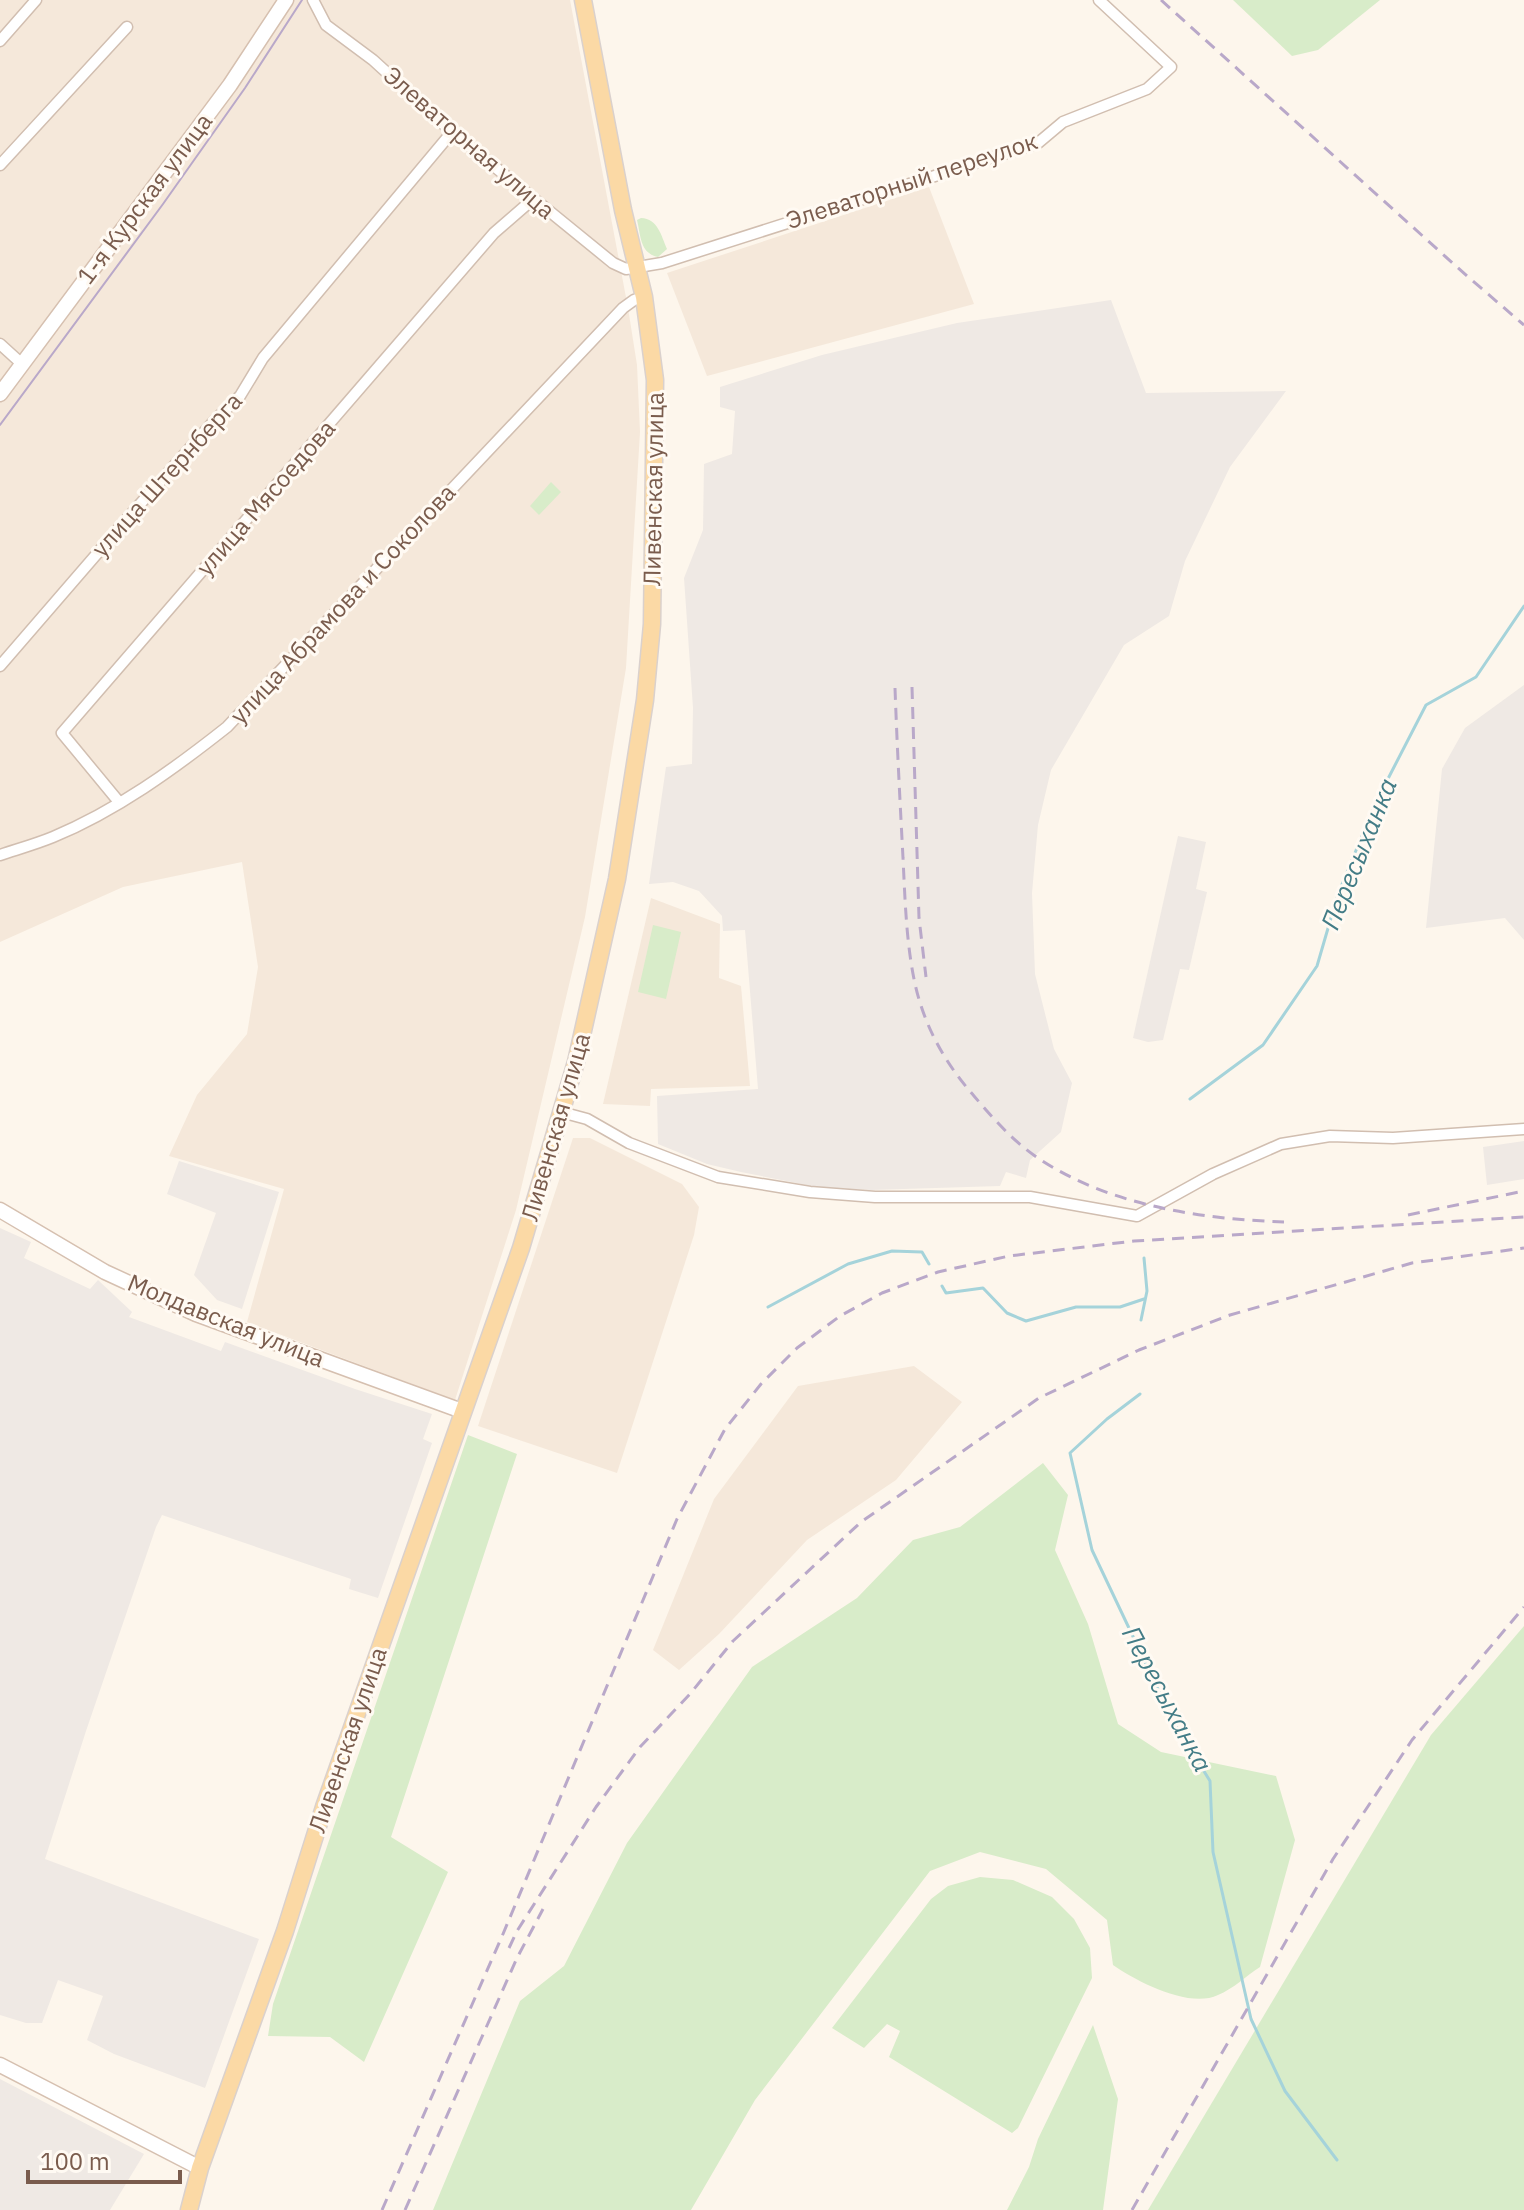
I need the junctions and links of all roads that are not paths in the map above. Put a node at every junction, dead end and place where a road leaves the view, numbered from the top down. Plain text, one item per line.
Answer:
1 (36, 0) edge
2 (286, 0) edge
3 (313, 0) edge
4 (583, 0) edge
5 (1099, 0) edge
6 (127, 27) dead end
7 (0, 41) edge
8 (452, 132) junction
9 (0, 165) edge
10 (532, 200) junction
11 (638, 269) junction
12 (644, 297) junction
13 (0, 344) edge
14 (22, 364) junction
15 (0, 394) edge
16 (0, 666) edge
17 (119, 802) junction
18 (0, 855) edge
19 (561, 1112) junction
20 (1524, 1129) edge
21 (0, 1210) edge
22 (462, 1411) junction
23 (0, 2065) edge
24 (200, 2168) junction
25 (189, 2210) edge

1 - 7 street
2 - 14 street, 1-я Курская улица
3 - 8 street, Элеваторная улица
4 - 11 main road, Ливенская улица
5 - 11 street, Элеваторный переулок
6 - 9 street
8 - 10 street, Элеваторная улица
8 - 16 street, улица Штернберга
10 - 11 street, Элеваторная улица
10 - 17 street, улица Мясоедова
11 - 12 main road, Ливенская улица
12 - 17 street, улица Абрамова и Соколова
12 - 19 main road, Ливенская улица
13 - 14 street
14 - 15 street, 1-я Курская улица
17 - 18 street, улица Абрамова и Соколова
19 - 20 street
19 - 22 main road, Ливенская улица
21 - 22 street, Молдавская улица
22 - 24 main road, Ливенская улица
23 - 24 street
24 - 25 main road, Ливенская улица

